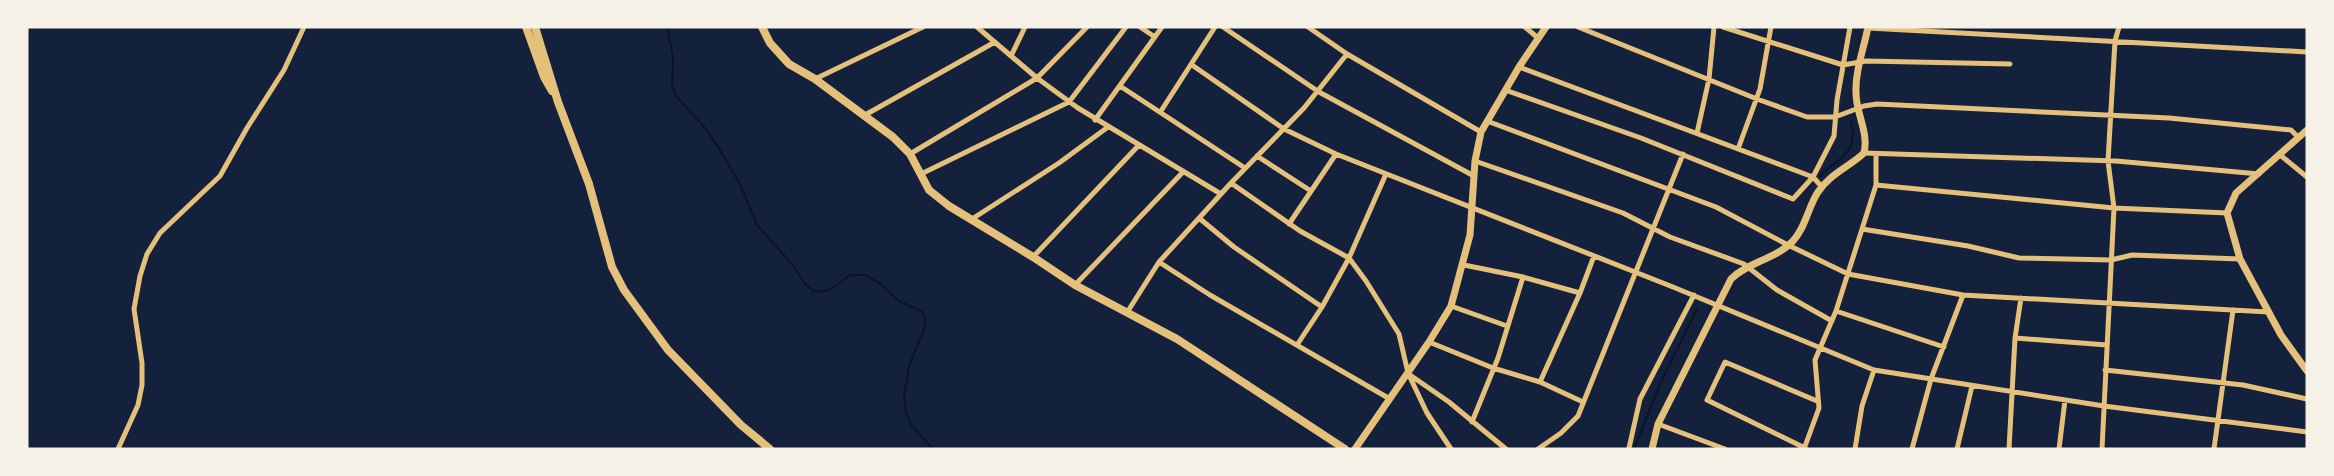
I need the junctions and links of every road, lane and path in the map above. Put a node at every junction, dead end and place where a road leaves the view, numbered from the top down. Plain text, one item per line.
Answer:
1 (304, 27) edge
2 (526, 27) edge
3 (535, 27) edge
4 (763, 27) edge
5 (922, 27) edge
6 (977, 27) edge
7 (1025, 27) edge
8 (1087, 27) edge
9 (1126, 27) edge
10 (1140, 27) edge
11 (1162, 27) edge
12 (1215, 27) edge
13 (1223, 27) edge
14 (1308, 27) edge
15 (1525, 27) edge
16 (1546, 27) edge
17 (1578, 27) edge
18 (1714, 27) edge
19 (1723, 27) edge
20 (1771, 27) edge
21 (1850, 27) edge
22 (2119, 27) edge
23 (1868, 28) edge
24 (1155, 37) junction
25 (1538, 38) junction
26 (1769, 41) junction
27 (2115, 41) junction
28 (995, 42) junction
29 (2307, 52) edge
30 (1347, 54) junction
31 (1011, 56) junction
32 (1861, 62) junction
33 (1843, 64) junction
34 (2010, 64) dead end
35 (1192, 65) junction
36 (1519, 67) junction
37 (1037, 78) junction
38 (815, 79) junction
39 (1709, 79) junction
40 (1120, 86) junction
41 (1505, 90) junction
42 (1319, 92) junction
43 (1757, 99) junction
44 (558, 102) junction
45 (1069, 102) junction
46 (1858, 109) junction
47 (1161, 111) junction
48 (2110, 114) junction
49 (865, 115) junction
50 (1835, 117) junction
51 (1095, 120) junction
52 (1487, 121) junction
53 (1108, 127) junction
54 (1284, 129) junction
55 (2307, 130) edge
56 (1481, 132) junction
57 (1697, 134) junction
58 (2298, 137) junction
59 (1139, 145) junction
60 (1738, 149) junction
61 (1864, 153) junction
62 (910, 154) junction
63 (1336, 154) junction
64 (1683, 154) junction
65 (1876, 154) junction
66 (2279, 154) junction
67 (1257, 156) junction
68 (1475, 161) junction
69 (2108, 161) junction
70 (1245, 168) junction
71 (1183, 172) junction
72 (921, 174) junction
73 (1386, 174) junction
74 (2259, 174) junction
75 (1474, 176) junction
76 (1813, 177) junction
77 (2307, 177) edge
78 (1231, 183) junction
79 (1876, 185) junction
80 (1822, 187) junction
81 (1669, 189) junction
82 (1311, 192) junction
83 (1221, 194) junction
84 (2114, 208) junction
85 (1473, 209) junction
86 (2227, 213) junction
87 (1199, 218) junction
88 (972, 219) junction
89 (1289, 224) junction
90 (1653, 229) junction
91 (1862, 229) junction
92 (1788, 245) junction
93 (1033, 256) junction
94 (1594, 256) junction
95 (1348, 258) junction
96 (2240, 259) junction
97 (2111, 260) junction
98 (1159, 262) junction
99 (1464, 265) junction
100 (1748, 268) junction
101 (1636, 273) junction
102 (1848, 274) junction
103 (1523, 277) junction
104 (1075, 285) junction
105 (1580, 293) junction
106 (1963, 295) junction
107 (1694, 296) junction
108 (2021, 298) junction
109 (2109, 303) junction
110 (1451, 306) junction
111 (1717, 306) junction
112 (1322, 307) junction
113 (2233, 310) junction
114 (1128, 311) junction
115 (1836, 311) junction
116 (2268, 312) junction
117 (1832, 321) junction
118 (1508, 326) junction
119 (2015, 338) junction
120 (1429, 342) junction
121 (1297, 345) junction
122 (2107, 345) junction
123 (1944, 347) junction
124 (1819, 348) junction
125 (1493, 368) junction
126 (1874, 370) junction
127 (2106, 370) junction
128 (2307, 371) edge
129 (1408, 373) junction
130 (1931, 379) junction
131 (1540, 382) junction
132 (2223, 383) junction
133 (1972, 386) junction
134 (2014, 392) junction
135 (1390, 399) junction
136 (2307, 399) edge
137 (2065, 400) junction
138 (1817, 401) junction
139 (1583, 402) junction
140 (2104, 406) junction
141 (1472, 422) junction
142 (2217, 422) junction
143 (1658, 424) junction
144 (2307, 432) edge
145 (1629, 448) edge
146 (1805, 448) edge
147 (118, 449) edge
148 (770, 449) edge
149 (1345, 449) edge
150 (1354, 449) edge
151 (1451, 449) edge
152 (1506, 449) edge
153 (1538, 449) edge
154 (1652, 449) edge
155 (1725, 449) edge
156 (1855, 449) edge
157 (1912, 449) edge
158 (1957, 449) edge
159 (2009, 449) edge
160 (2059, 449) edge
161 (2102, 449) edge
162 (2214, 449) edge

1 - 147 street
2 - 44 main road
3 - 44 main road
4 - 38 main road
5 - 38 street
6 - 28 street
7 - 31 street
8 - 37 street
9 - 45 street
10 - 24 street
11 - 24 street
12 - 35 street
13 - 42 street
14 - 30 street
15 - 25 street
16 - 25 street
17 - 39 street
18 - 39 street
19 - 26 street
20 - 26 street
21 - 33 street
22 - 27 street
23 - 27 street
23 - 32 street
24 - 40 street
25 - 36 street
26 - 33 street
26 - 43 street
27 - 29 street
27 - 48 street
28 - 31 street
28 - 49 street
30 - 42 street
30 - 56 street
31 - 37 street
32 - 33 street
32 - 34 street
32 - 46 street
33 - 50 street
35 - 47 street
35 - 54 street
36 - 41 street
36 - 57 street
37 - 45 street
37 - 62 street
38 - 49 main road
39 - 43 street
39 - 57 street
40 - 47 street
40 - 51 street
41 - 52 street
41 - 64 street
42 - 54 street
42 - 75 street
43 - 50 street
43 - 60 street
44 - 148 main road
45 - 51 street
45 - 72 street
46 - 48 street
46 - 50 street
46 - 61 street
47 - 70 street
48 - 58 street
48 - 69 street
49 - 62 main road
50 - 76 street
51 - 53 street
52 - 56 street
52 - 81 street
53 - 59 street
53 - 88 street
54 - 63 street
54 - 67 street
55 - 58 street
56 - 68 street
57 - 60 street
58 - 66 street
59 - 71 street
59 - 93 street
60 - 76 street
61 - 65 street
61 - 80 street
62 - 72 main road
63 - 73 street
63 - 82 street
64 - 76 street
64 - 81 street
65 - 69 street
65 - 79 street
66 - 74 street
66 - 77 street
67 - 70 street
67 - 82 street
68 - 75 street
68 - 90 street
69 - 74 street
69 - 84 street
70 - 78 street
71 - 83 street
71 - 104 street
72 - 88 main road
73 - 85 street
73 - 95 street
74 - 86 street
75 - 85 street
76 - 80 street
78 - 83 street
78 - 89 street
79 - 84 street
79 - 91 street
80 - 92 street
81 - 90 street
81 - 92 street
82 - 89 street
83 - 87 street
84 - 86 street
84 - 97 street
85 - 94 street
85 - 99 street
86 - 96 street
87 - 98 street
87 - 112 street
88 - 93 main road
89 - 95 street
90 - 100 street
90 - 101 street
91 - 97 street
91 - 102 street
92 - 100 street
92 - 102 street
93 - 104 main road
94 - 101 street
94 - 105 street
95 - 112 street
95 - 129 street
96 - 97 street
96 - 116 street
97 - 109 street
98 - 114 street
98 - 121 street
99 - 103 street
99 - 110 street
100 - 111 street
100 - 117 street
101 - 107 street
101 - 139 street
102 - 106 street
102 - 115 street
103 - 105 street
103 - 118 street
104 - 114 main road
105 - 131 street
106 - 108 street
106 - 123 street
107 - 111 street
107 - 145 street
108 - 109 street
108 - 119 street
109 - 113 street
109 - 122 street
110 - 118 street
110 - 120 street
111 - 124 street
111 - 143 street
112 - 121 street
113 - 116 street
113 - 132 street
114 - 149 main road
115 - 117 street
115 - 123 street
116 - 128 street
117 - 124 street
118 - 125 street
119 - 122 street
119 - 134 street
120 - 125 street
120 - 129 street
121 - 135 street
122 - 127 street
123 - 130 street
124 - 126 street
124 - 138 street
125 - 131 street
125 - 141 street
126 - 130 street
126 - 156 street
127 - 132 street
127 - 140 street
129 - 135 street
129 - 141 street
129 - 151 street
130 - 133 street
130 - 157 street
131 - 139 street
132 - 136 street
132 - 142 street
133 - 134 street
133 - 158 street
134 - 137 street
134 - 159 street
135 - 150 street
137 - 140 street
137 - 160 street
138 - 146 street
138 - 146 street
139 - 153 street
140 - 142 street
140 - 161 street
141 - 152 street
142 - 144 street
142 - 162 street
143 - 154 street
143 - 155 street

